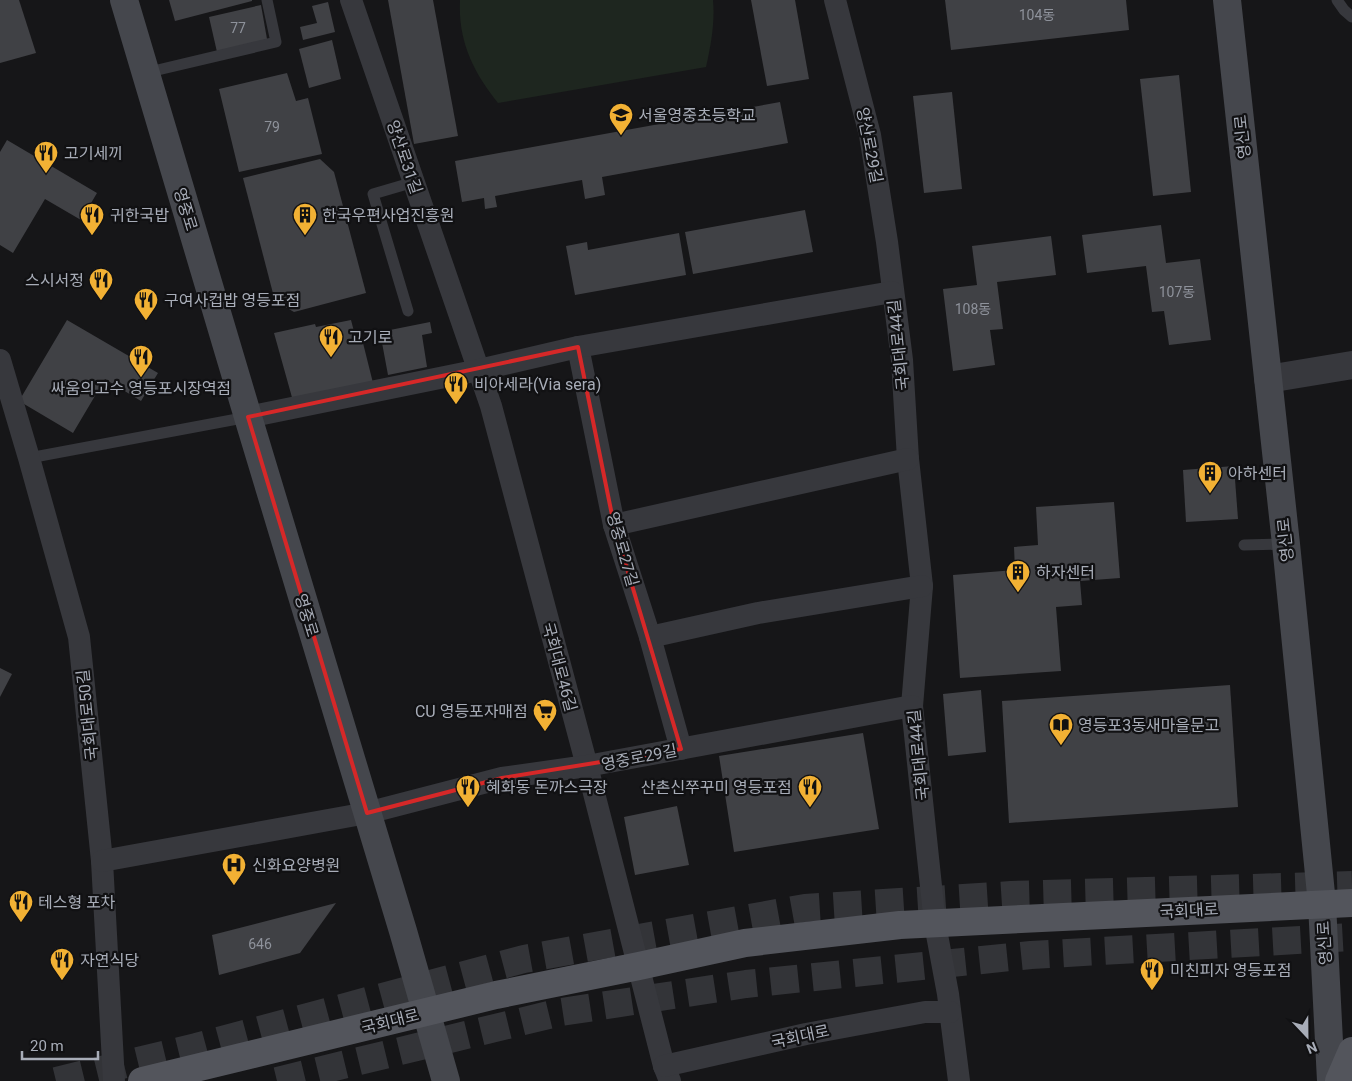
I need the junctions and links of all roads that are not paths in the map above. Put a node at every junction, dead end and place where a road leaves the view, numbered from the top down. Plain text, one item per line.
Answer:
1 (124, 0) edge
2 (267, 0) edge
3 (351, 0) edge
4 (835, 0) edge
5 (1227, 0) edge
6 (1337, 0) edge
7 (1352, 17) edge
8 (145, 73) junction
9 (414, 182) junction
10 (892, 292) junction
11 (408, 311) dead end
12 (578, 347) junction
13 (0, 360) edge
14 (1352, 365) edge
15 (479, 370) junction
16 (1268, 379) junction
17 (248, 417) junction
18 (29, 458) junction
19 (908, 459) junction
20 (614, 525) junction
21 (1286, 544) junction
22 (1244, 545) dead end
23 (922, 586) junction
24 (650, 637) junction
25 (912, 706) junction
26 (681, 749) junction
27 (587, 766) junction
28 (367, 813) junction
29 (102, 862) junction
30 (1352, 903) edge
31 (1322, 904) junction
32 (936, 924) junction
33 (639, 966) junction
34 (427, 1012) junction
35 (950, 1012) junction
36 (1352, 1051) edge
37 (667, 1073) edge
38 (114, 1081) edge
39 (142, 1081) edge
40 (446, 1081) edge
41 (959, 1081) edge
42 (1331, 1081) edge
43 (1339, 1081) edge

1 - 8 main road, 영중로
2 - 8 lane
3 - 9 street, 양산로31길
4 - 10 street, 양산로29길
5 - 16 main road, 영신로
6 - 7 lane
8 - 17 main road, 영중로
9 - 11 lane
9 - 15 street, 양산로31길
10 - 12 street
10 - 19 street, 국회대로44길
12 - 15 street
12 - 20 street, 영중로27길
13 - 18 street, 국회대로50길
14 - 16 street
15 - 17 street
15 - 27 street, 국회대로46길
16 - 21 main road, 영신로
17 - 18 lane
17 - 28 main road, 영중로
18 - 29 street, 국회대로50길
19 - 20 street
19 - 23 street, 국회대로44길
20 - 24 street, 영중로27길
21 - 22 lane
21 - 31 main road, 영신로
23 - 24 street
23 - 25 street, 국회대로44길
24 - 26 street, 영중로27길
25 - 26 street, 영중로29길
25 - 32 street, 국회대로44길
26 - 27 street, 영중로29길
27 - 28 street, 영중로29길
27 - 33 street, 국회대로46길
28 - 29 street
28 - 34 main road, 영중로
29 - 38 street, 국회대로50길
30 - 31 main road, 국회대로
31 - 32 main road, 국회대로
31 - 42 main road, 영신로
32 - 33 main road, 국회대로
32 - 35 street
33 - 34 main road, 국회대로
33 - 37 street, 국회대로
34 - 39 main road, 국회대로
34 - 40 main road, 영중로
35 - 37 street, 국회대로
35 - 41 street
36 - 43 main road

